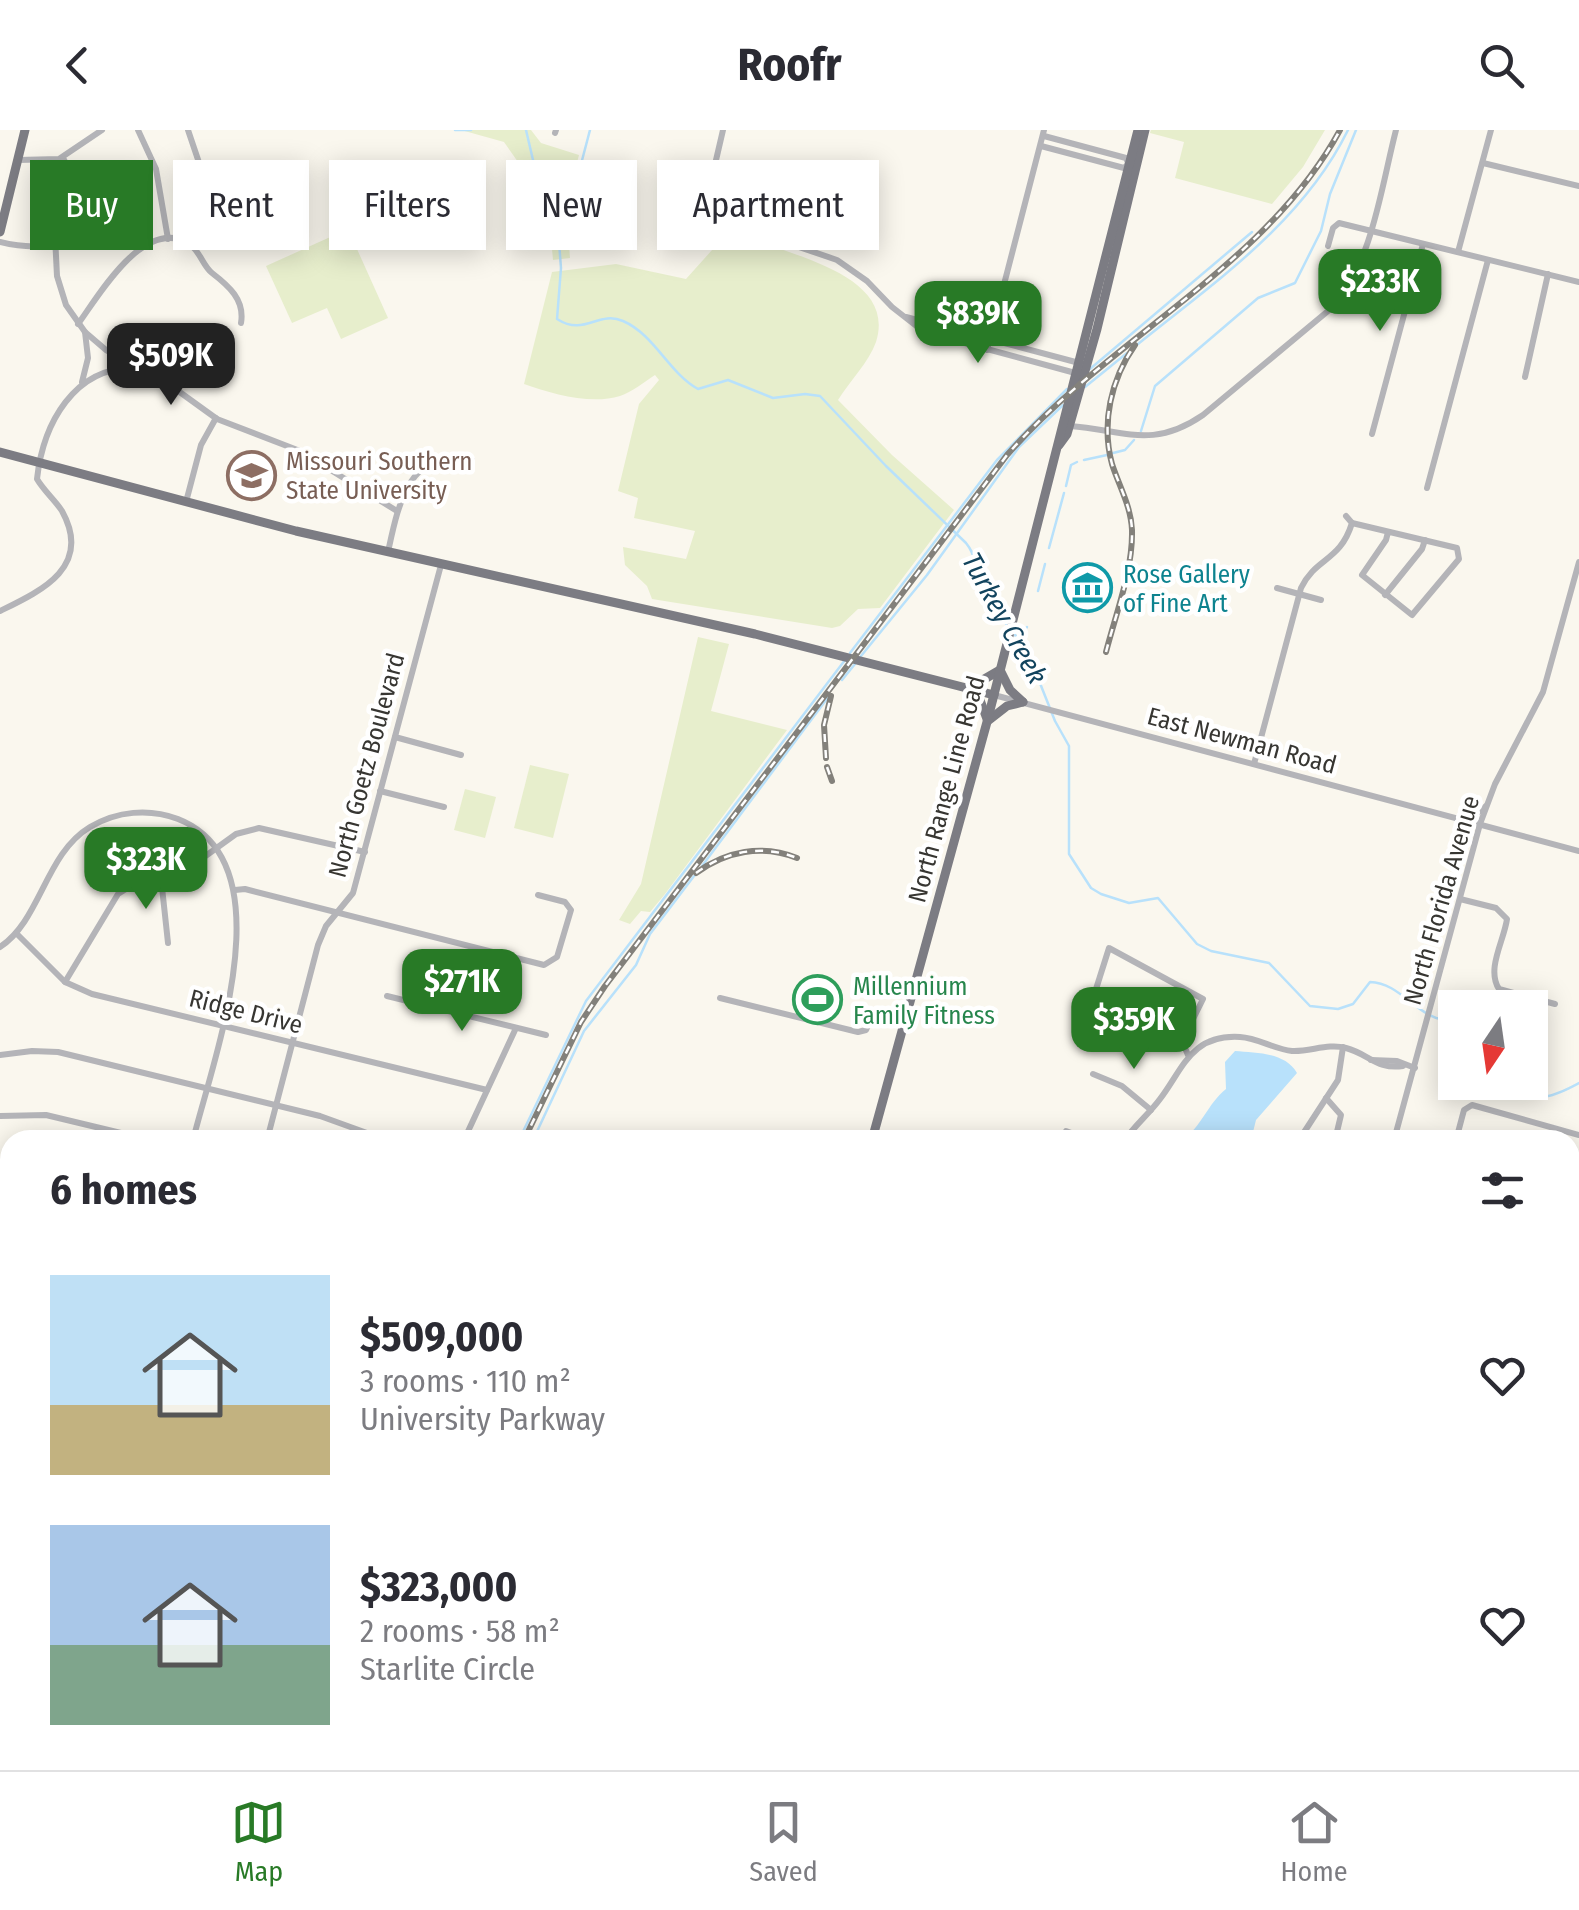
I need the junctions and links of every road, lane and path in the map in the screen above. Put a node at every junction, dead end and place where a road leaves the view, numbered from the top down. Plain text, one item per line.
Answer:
1 (26, 130) edge
2 (102, 130) edge
3 (138, 130) edge
4 (188, 130) edge
5 (723, 130) edge
6 (1141, 130) edge
7 (1396, 130) edge
8 (1492, 130) edge
9 (1044, 133) edge
10 (1041, 146) junction
11 (63, 158) joint
12 (18, 160) junction
13 (198, 160) edge
14 (1483, 163) junction
15 (1132, 165) junction
16 (1579, 186) edge
17 (1369, 231) junction
18 (0, 232) edge
19 (168, 239) junction
20 (0, 242) edge
21 (1423, 244) junction
22 (30, 246) edge
23 (1328, 246) dead end
24 (56, 250) edge
25 (1458, 252) junction
26 (1488, 260) junction
27 (1548, 274) junction
28 (1579, 282) edge
29 (905, 316) junction
30 (241, 323) dead end
31 (78, 324) junction
32 (85, 332) junction
33 (990, 340) junction
34 (987, 350) junction
35 (1078, 367) junction
36 (142, 369) junction
37 (1525, 376) dead end
38 (82, 384) junction
39 (216, 418) junction
40 (1070, 426) junction
41 (1372, 434) dead end
42 (1058, 447) junction
43 (0, 452) edge
44 (472, 460) dead end
45 (41, 463) junction
46 (1427, 488) dead end
47 (186, 502) junction
48 (396, 511) junction
49 (1388, 532) junction
50 (1424, 540) junction
51 (388, 553) junction
52 (1579, 562) edge
53 (441, 565) junction
54 (1277, 588) dead end
55 (1575, 593) edge
56 (1299, 594) junction
57 (1386, 594) junction
58 (1321, 600) dead end
59 (0, 611) edge
60 (1000, 670) junction
61 (968, 688) junction
62 (994, 694) junction
63 (1027, 703) junction
64 (988, 722) junction
65 (395, 737) junction
66 (461, 754) dead end
67 (1254, 764) junction
68 (380, 791) junction
69 (1487, 805) junction
70 (444, 807) dead end
71 (1454, 817) junction
72 (1480, 824) junction
73 (1475, 842) junction
74 (216, 846) junction
75 (364, 852) junction
76 (1579, 852) edge
77 (160, 878) junction
78 (235, 890) junction
79 (538, 894) dead end
80 (1460, 899) junction
81 (337, 912) junction
82 (16, 933) junction
83 (168, 943) dead end
84 (0, 947) edge
85 (65, 982) junction
86 (387, 996) dead end
87 (720, 998) dead end
88 (1555, 1004) dead end
89 (903, 1022) junction
90 (221, 1026) junction
91 (516, 1028) junction
92 (1152, 1031) dead end
93 (546, 1035) dead end
94 (292, 1043) junction
95 (1343, 1047) junction
96 (0, 1055) edge
97 (1188, 1055) junction
98 (1414, 1068) junction
99 (1093, 1074) dead end
100 (206, 1088) junction
101 (487, 1090) junction
102 (1326, 1098) junction
103 (276, 1105) junction
104 (1150, 1110) junction
105 (0, 1116) edge
106 (108, 1130) edge
107 (195, 1130) edge
108 (269, 1130) edge
109 (357, 1130) edge
110 (469, 1130) edge
111 (875, 1130) edge
112 (1133, 1130) edge
113 (1305, 1130) edge
114 (1337, 1130) edge
115 (1397, 1130) edge
116 (1459, 1130) edge
117 (1564, 1130) edge

1 - 12 main road
2 - 11 street
3 - 19 street
4 - 13 street
5 - 29 street
6 - 15 main road
7 - 17 street
8 - 14 street
9 - 10 street
9 - 15 street
10 - 15 street
10 - 33 street
11 - 12 street
12 - 18 main road
14 - 16 street
14 - 25 street
15 - 35 main road, North Range Line Road
15 - 35 main road, North Range Line Road
17 - 21 street
17 - 23 street
17 - 40 street
19 - 30 street
19 - 31 street
20 - 22 street
21 - 25 street
21 - 41 street
24 - 31 street
25 - 26 street
26 - 27 street
26 - 46 street
27 - 28 street
27 - 37 street
29 - 33 street
29 - 34 street
31 - 32 street
32 - 36 street
32 - 38 street
33 - 34 street
33 - 35 street
34 - 35 street
35 - 40 main road, North Range Line Road
35 - 42 main road, North Range Line Road
36 - 38 street
36 - 39 street
38 - 45 street
39 - 47 street
39 - 48 street
40 - 42 main road, North Range Line Road
42 - 60 main road, North Range Line Road
43 - 45 main road
44 - 48 street
45 - 47 main road
45 - 59 street
47 - 51 main road
48 - 51 street
49 - 50 street
49 - 56 street
49 - 57 street
50 - 57 street
50 - 57 street
51 - 53 main road
52 - 55 street, North Florida Avenue
53 - 61 main road
53 - 65 street, North Goetz Boulevard
54 - 56 street
55 - 69 street, North Florida Avenue
56 - 58 street
56 - 67 street
60 - 61 main road
60 - 62 main road, North Range Line Road
60 - 63 main road
61 - 62 main road
61 - 64 main road
62 - 63 street, East Newman Road
62 - 64 main road, North Range Line Road
63 - 64 main road
63 - 67 street, East Newman Road
64 - 89 main road, North Range Line Road
65 - 66 street
65 - 68 street, North Goetz Boulevard
67 - 71 street, East Newman Road
68 - 70 street
68 - 75 street, North Goetz Boulevard
69 - 71 street
69 - 72 street, North Florida Avenue
71 - 72 street, East Newman Road
71 - 73 street
72 - 73 street, North Florida Avenue
72 - 76 street, East Newman Road
73 - 80 street, North Florida Avenue
74 - 75 street
74 - 77 street
74 - 78 street
74 - 82 street
75 - 81 street, North Goetz Boulevard
77 - 83 street
77 - 85 street
78 - 81 street
78 - 90 street
79 - 81 street
80 - 88 street
80 - 98 street, North Florida Avenue
81 - 94 street, North Goetz Boulevard
82 - 84 street
82 - 85 street, Ridge Drive
85 - 90 street, Ridge Drive
86 - 91 street
87 - 89 street
89 - 111 main road, North Range Line Road
90 - 94 street, Ridge Drive
90 - 100 street
91 - 93 street
91 - 101 street
92 - 97 street
94 - 101 street, Ridge Drive
94 - 103 street, North Goetz Boulevard
95 - 97 street
95 - 98 street
95 - 102 street
96 - 100 street
97 - 104 street
98 - 115 street, North Florida Avenue
99 - 104 street
100 - 103 street
100 - 107 street
101 - 110 street
102 - 113 street
102 - 114 street
103 - 108 street, North Goetz Boulevard
103 - 109 street
104 - 112 street
105 - 106 street
116 - 117 street

